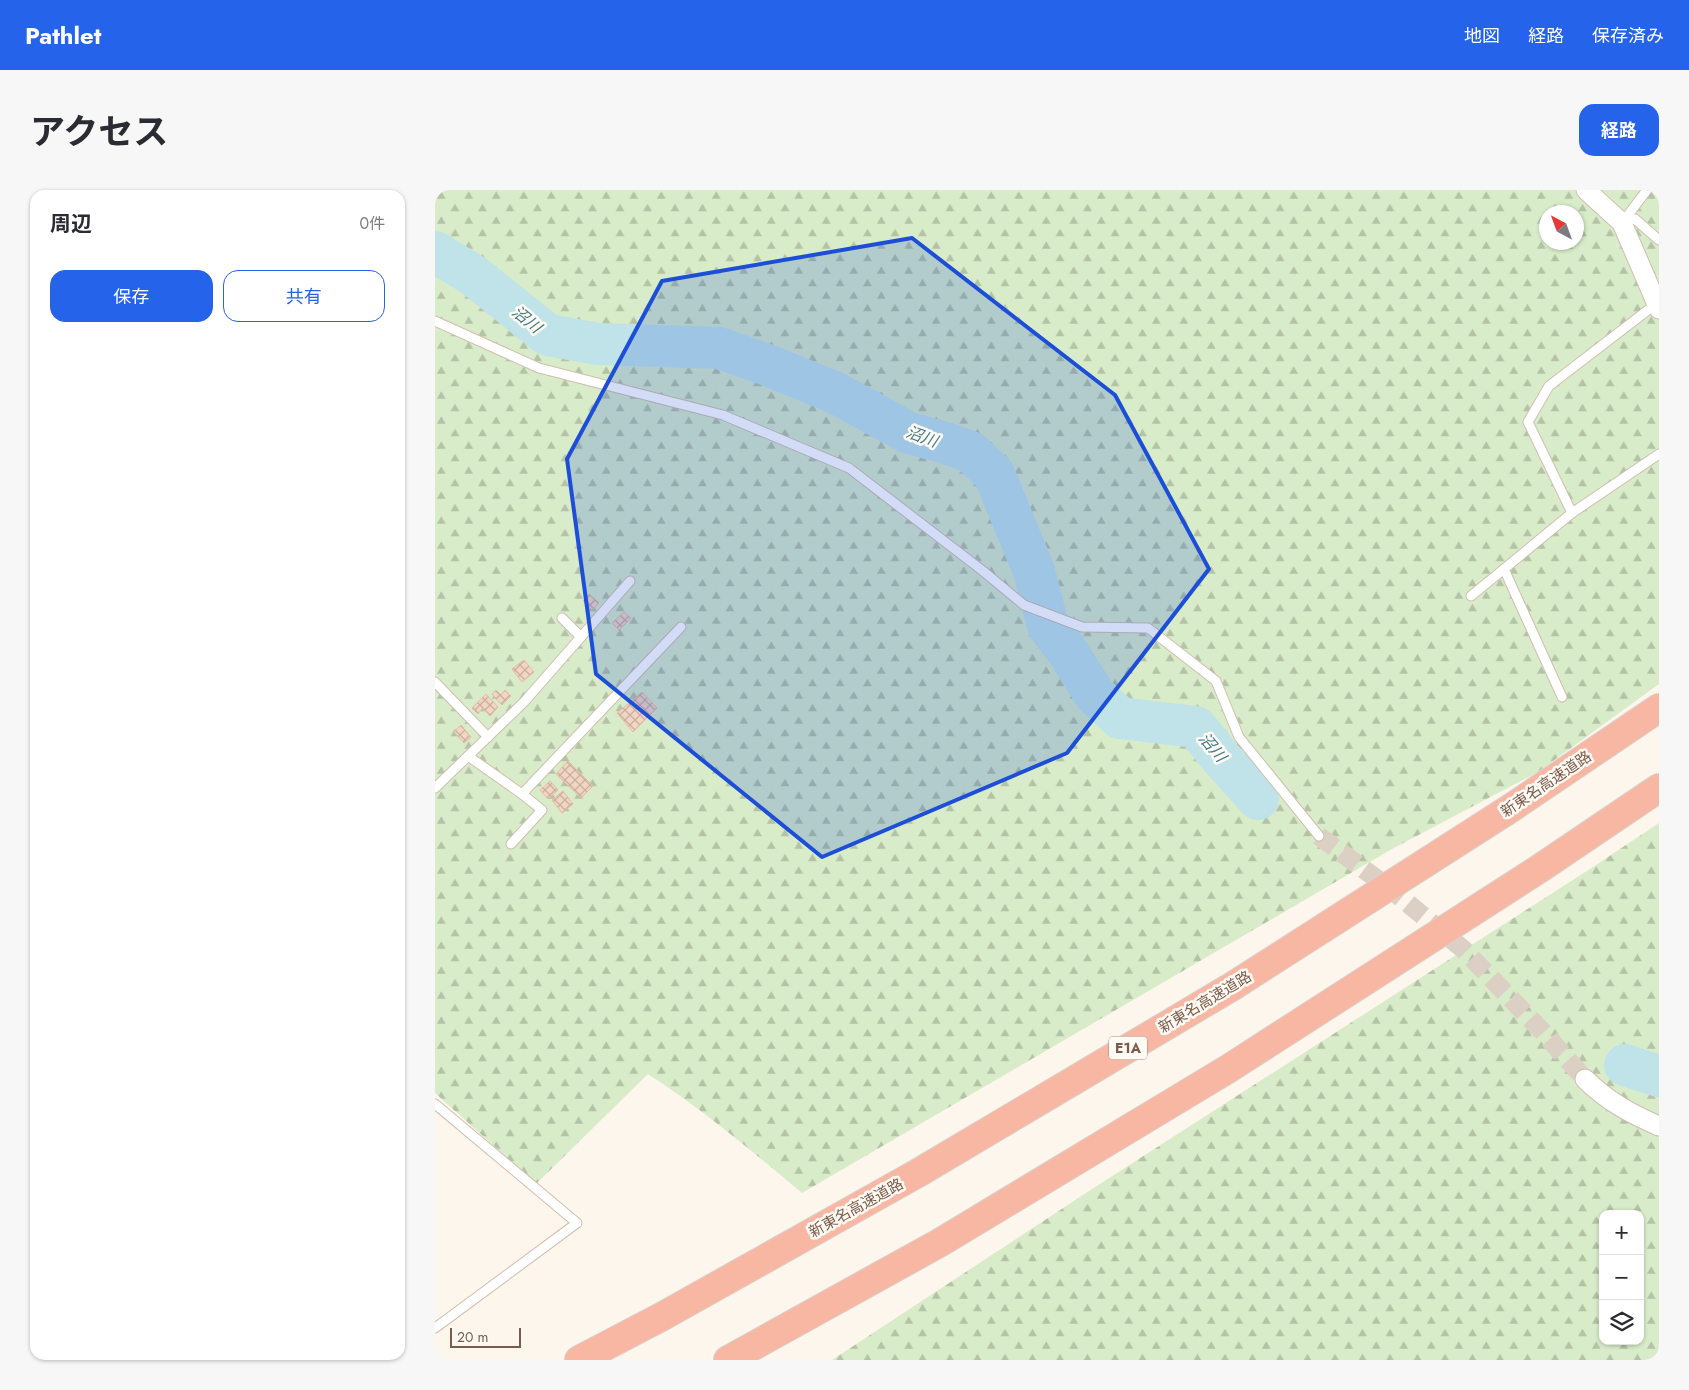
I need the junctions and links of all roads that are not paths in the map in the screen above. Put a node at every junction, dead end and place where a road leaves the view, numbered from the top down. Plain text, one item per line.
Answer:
1 (1586, 190) edge
2 (1647, 190) edge
3 (1622, 223) junction
4 (1659, 240) edge
5 (1658, 306) edge
6 (435, 321) edge
7 (1659, 454) edge
8 (1572, 513) junction
9 (1504, 569) junction
10 (630, 581) dead end
11 (1471, 596) dead end
12 (562, 618) dead end
13 (681, 627) dead end
14 (581, 637) junction
15 (435, 682) edge
16 (1562, 697) dead end
17 (1659, 708) edge
18 (488, 737) junction
19 (468, 756) junction
20 (435, 788) edge
21 (1659, 788) edge
22 (522, 794) junction
23 (1319, 836) tunnel mouth
24 (511, 844) dead end
25 (1585, 1079) tunnel mouth
26 (436, 1107) edge
27 (1659, 1126) edge
28 (435, 1328) edge
29 (579, 1360) edge
30 (728, 1360) edge

1 - 3 street
2 - 3 lane
3 - 4 lane
3 - 5 street
5 - 8 lane
6 - 23 lane
7 - 8 lane
8 - 9 lane
9 - 11 lane
9 - 16 lane
10 - 14 lane
12 - 14 lane
13 - 22 lane
14 - 18 lane
15 - 18 lane
17 - 29 highway, 新東名高速道路 / E1A
18 - 19 lane
19 - 20 lane
19 - 22 lane
21 - 30 highway
22 - 24 lane
25 - 27 street
26 - 28 lane

